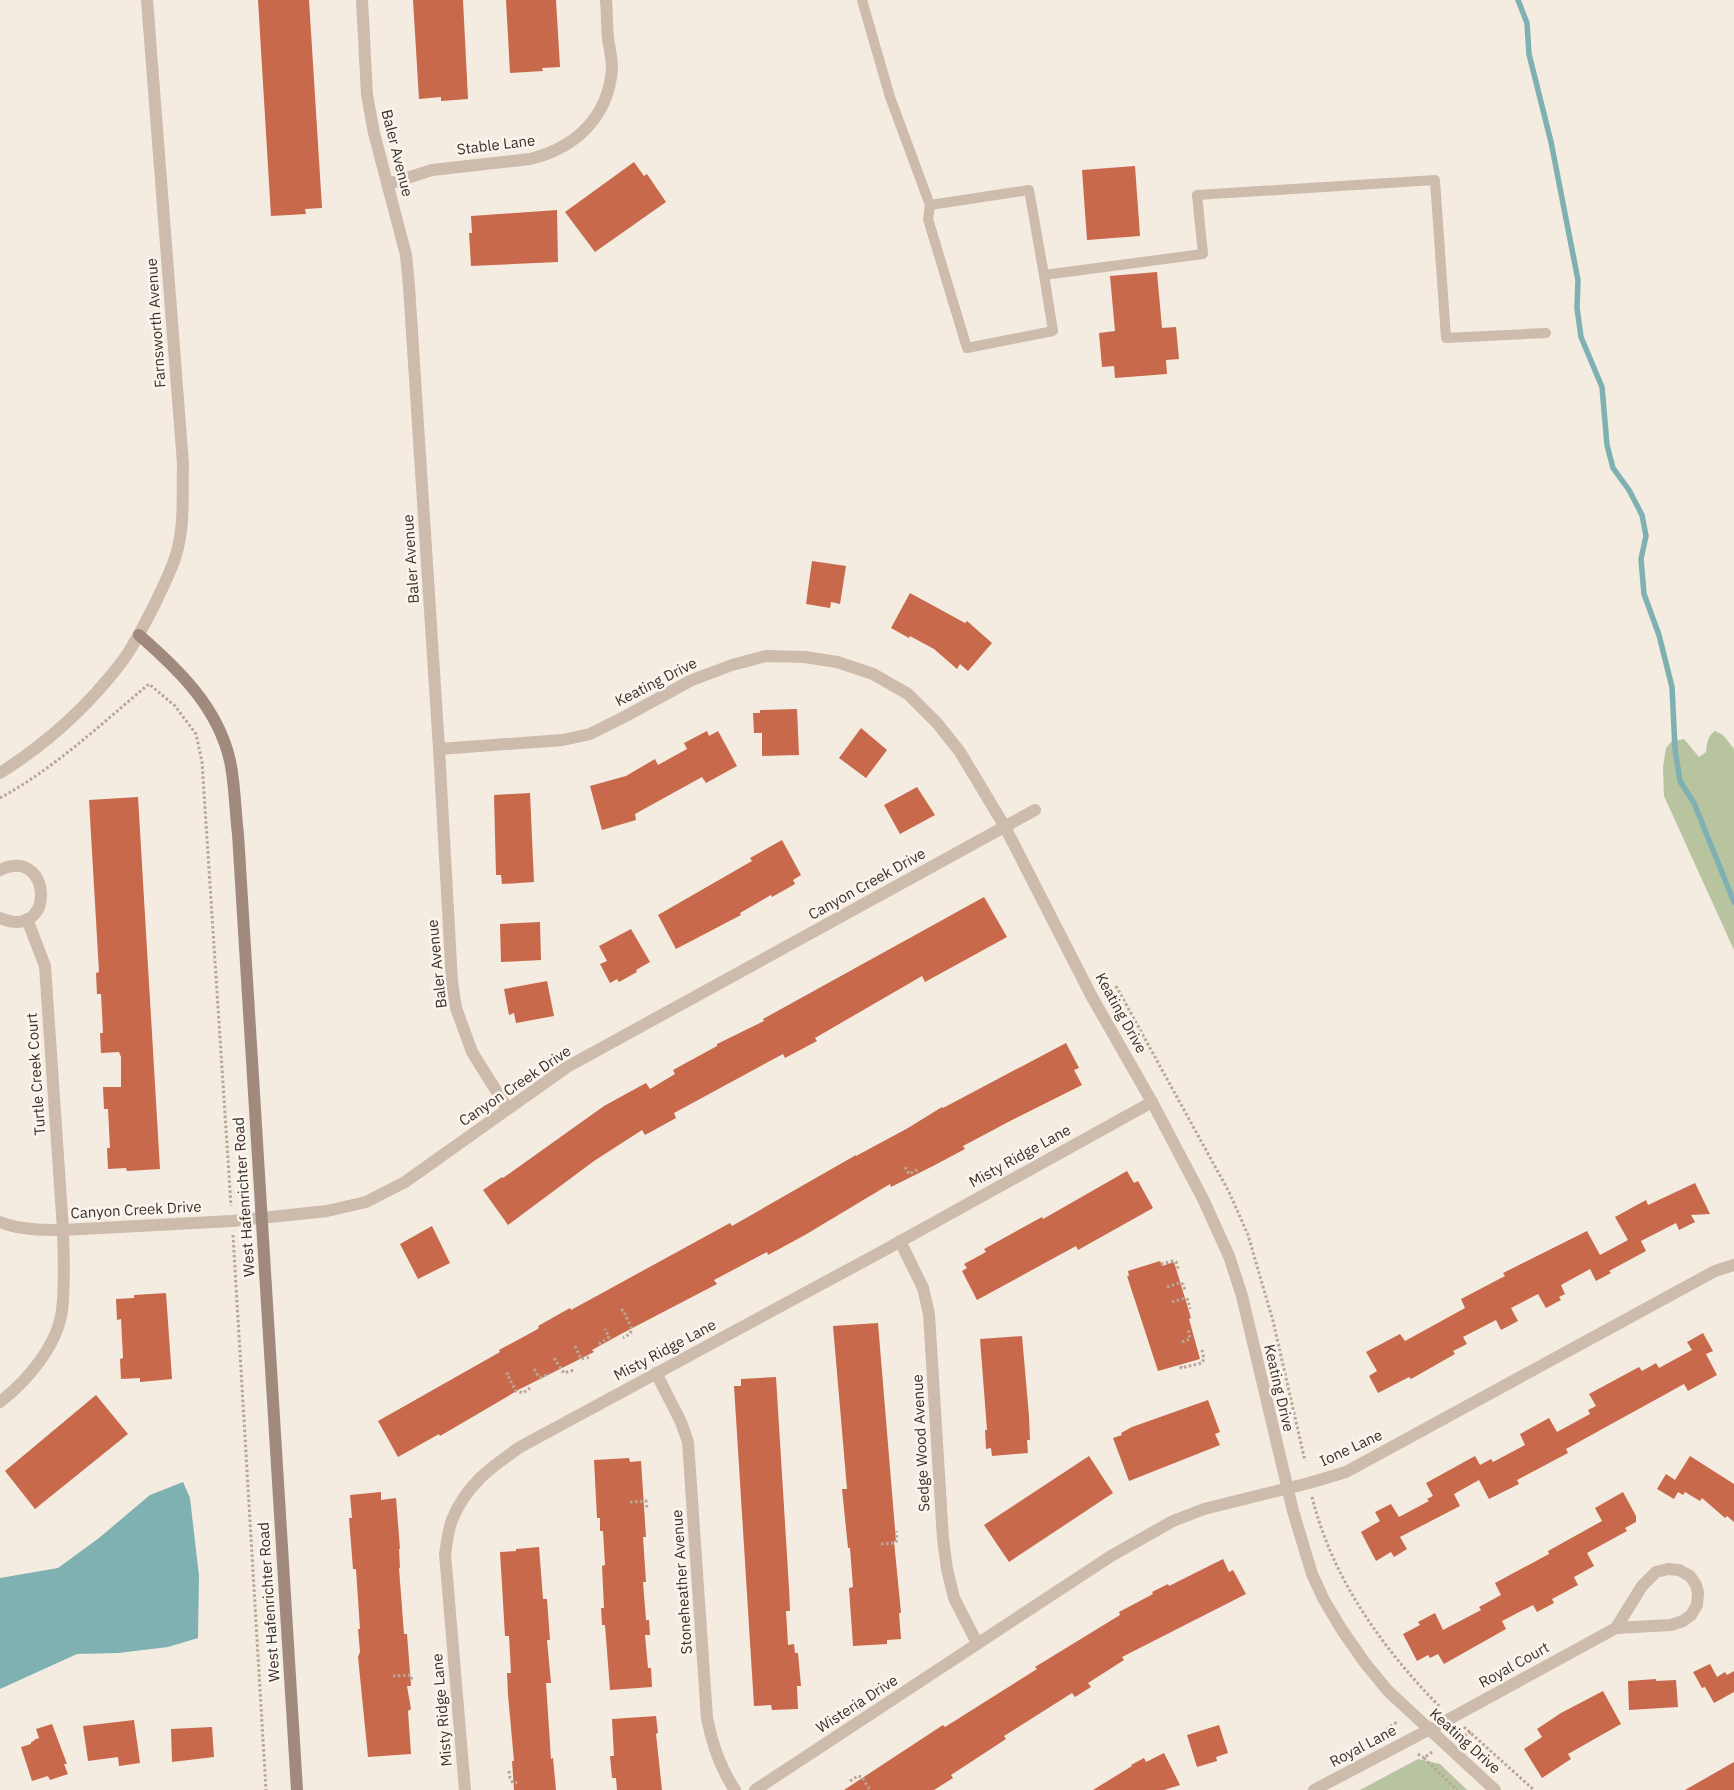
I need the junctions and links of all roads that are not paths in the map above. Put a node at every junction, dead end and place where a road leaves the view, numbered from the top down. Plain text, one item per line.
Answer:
1 (147, 0) edge
2 (362, 0) edge
3 (606, 0) edge
4 (862, 0) edge
5 (388, 184) junction
6 (930, 205) junction
7 (1044, 275) junction
8 (1546, 334) dead end
9 (139, 635) junction
10 (439, 749) junction
11 (0, 773) edge
12 (1035, 810) dead end
13 (1005, 828) junction
14 (0, 870) edge
15 (0, 918) edge
16 (27, 919) junction
17 (1152, 1102) junction
18 (507, 1108) junction
19 (262, 1218) junction
20 (0, 1222) edge
21 (64, 1230) junction
22 (900, 1241) junction
23 (1734, 1265) edge
24 (656, 1373) junction
25 (0, 1402) edge
26 (1287, 1489) junction
27 (1616, 1628) junction
28 (977, 1644) junction
29 (1428, 1730) junction
30 (297, 1790) edge
31 (465, 1790) edge
32 (735, 1790) edge
33 (756, 1790) edge
34 (1314, 1790) edge
35 (1495, 1790) edge

1 - 9 street, Farnsworth Avenue
2 - 5 street, Baler Avenue
3 - 5 street, Stable Lane
4 - 6 lane
5 - 10 street, Baler Avenue
6 - 7 lane
6 - 7 lane
7 - 8 lane
9 - 11 street, Farnsworth Avenue
9 - 19 street, West Hafenrichter Road
10 - 13 street, Keating Drive
10 - 18 street, Baler Avenue
12 - 13 street, Canyon Creek Drive
13 - 17 street, Keating Drive
13 - 18 street, Canyon Creek Drive
14 - 16 street
15 - 16 street
16 - 21 street, Turtle Creek Court
17 - 22 street, Misty Ridge Lane
17 - 26 street, Keating Drive
18 - 19 street, Canyon Creek Drive
19 - 21 street, Canyon Creek Drive
19 - 30 street, West Hafenrichter Road
20 - 21 street, Canyon Creek Drive
21 - 25 street, Turtle Creek Court
22 - 24 street, Misty Ridge Lane
22 - 28 street, Sedge Wood Avenue
23 - 26 street, Ione Lane
24 - 31 street, Misty Ridge Lane
24 - 32 street, Stoneheather Avenue
26 - 28 street, Ione Lane
26 - 29 street, Keating Drive
27 - 27 street, Royal Court
27 - 29 street, Royal Court
28 - 33 street, Wisteria Drive
29 - 34 street, Royal Lane
29 - 35 street, Keating Drive

